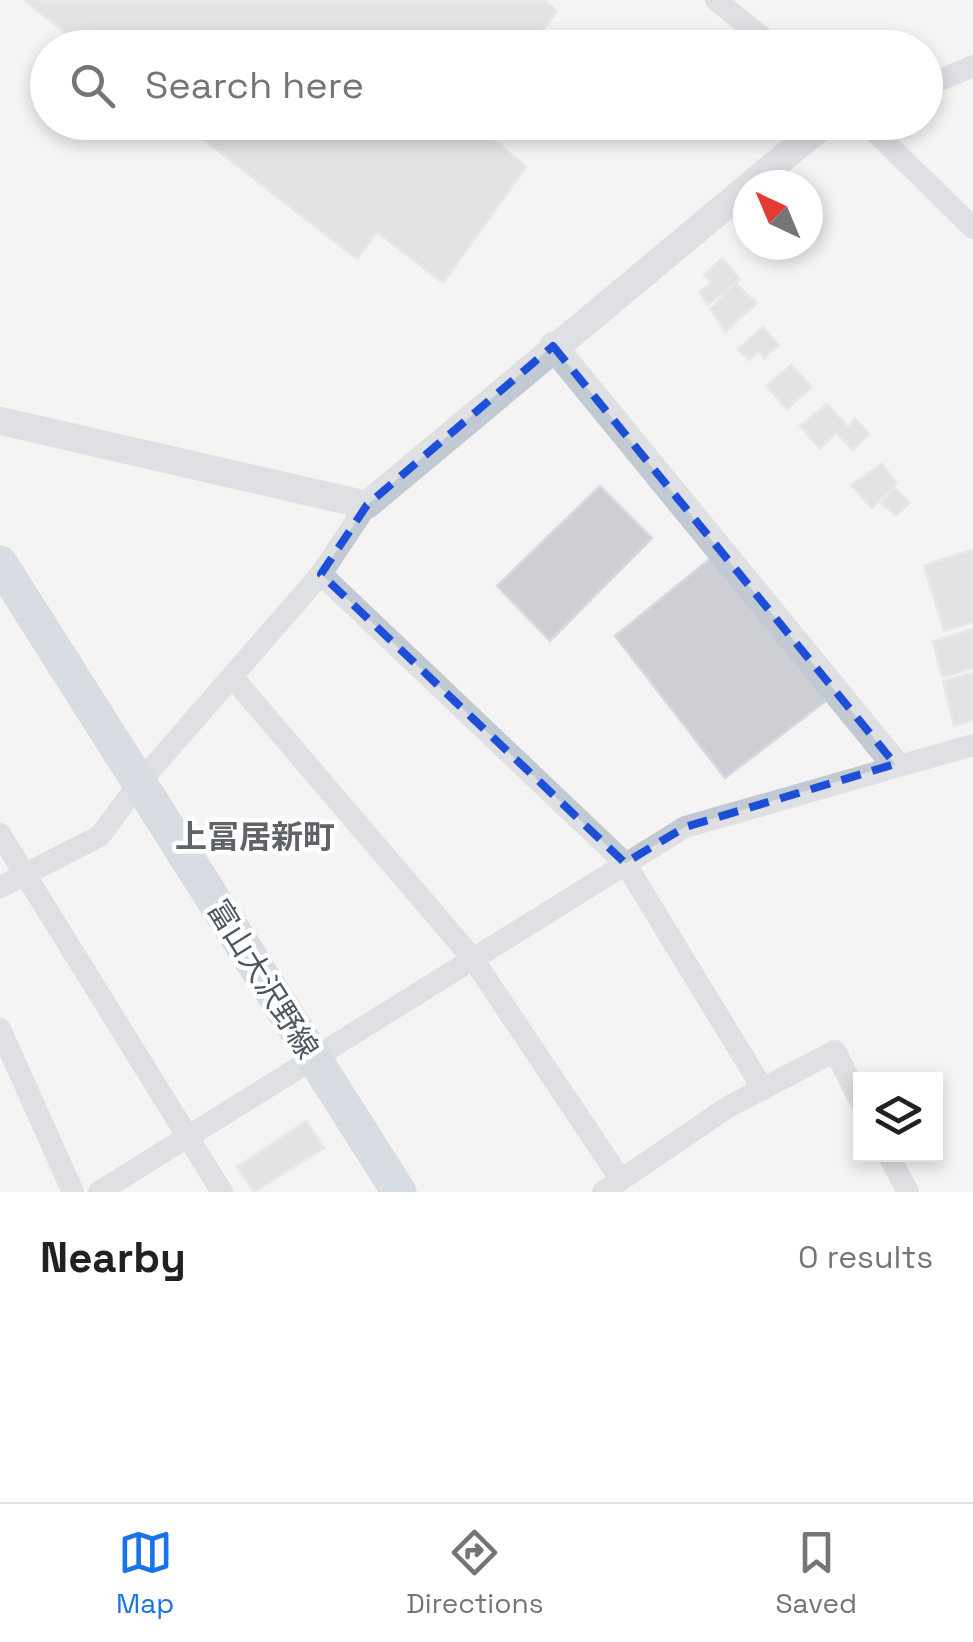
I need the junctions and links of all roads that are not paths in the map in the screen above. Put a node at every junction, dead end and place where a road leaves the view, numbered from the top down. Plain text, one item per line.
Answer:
1 (716, 0) edge
2 (753, 30) edge
3 (973, 66) edge
4 (943, 79) edge
5 (804, 140) edge
6 (883, 140) edge
7 (768, 170) edge
8 (733, 199) edge
9 (973, 228) edge
10 (553, 346) junction
11 (0, 421) edge
12 (367, 505) junction
13 (0, 563) edge
14 (321, 574) junction
15 (234, 679) junction
16 (973, 745) edge
17 (894, 764) junction
18 (140, 782) junction
19 (0, 834) edge
20 (624, 863) junction
21 (24, 876) junction
22 (0, 886) edge
23 (473, 959) junction
24 (0, 1029) edge
25 (314, 1060) junction
26 (853, 1086) edge
27 (763, 1088) junction
28 (188, 1138) junction
29 (892, 1162) edge
30 (612, 1186) edge
31 (73, 1192) edge
32 (99, 1192) edge
33 (222, 1192) edge
34 (399, 1192) edge
35 (908, 1192) edge

1 - 2 street
3 - 4 street
5 - 7 street
6 - 9 street
8 - 10 street
10 - 12 street
10 - 17 street
11 - 12 street
12 - 14 street
13 - 18 main road, 富山大沢野線
14 - 15 street
14 - 20 street
15 - 18 street
15 - 23 street
16 - 17 street
17 - 20 street
18 - 21 street
18 - 25 main road, 富山大沢野線
19 - 21 street
20 - 23 street
20 - 27 street
21 - 22 street
21 - 28 street
23 - 25 street
23 - 30 street
24 - 31 street
25 - 28 street
25 - 34 main road, 富山大沢野線
26 - 27 street
27 - 30 street
28 - 32 street
28 - 33 street
29 - 35 street

